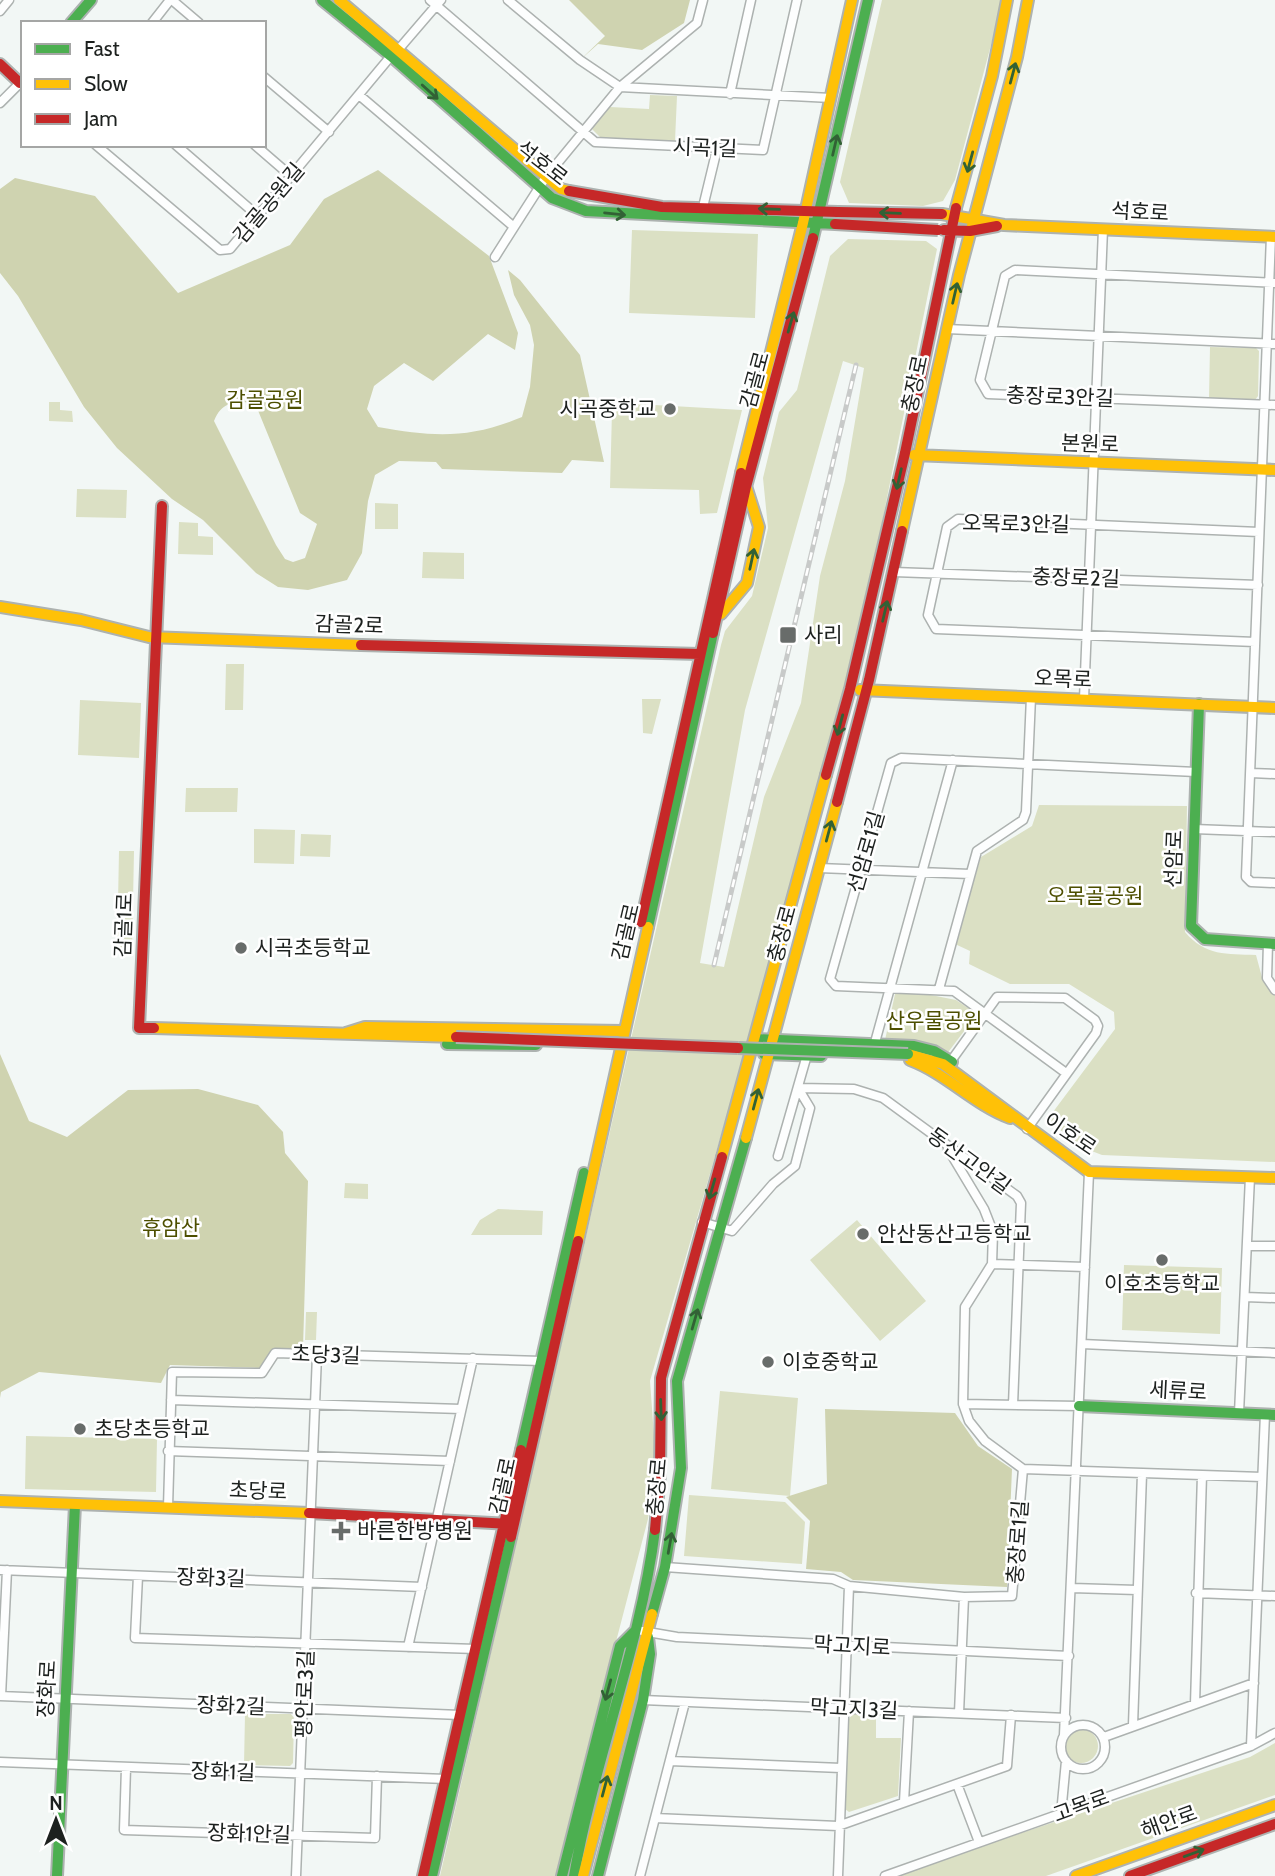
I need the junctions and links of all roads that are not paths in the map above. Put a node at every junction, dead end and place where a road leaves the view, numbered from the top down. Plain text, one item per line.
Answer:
1 (9, 0) edge
2 (91, 0) edge
3 (171, 0) edge
4 (322, 0) edge
5 (339, 0) edge
6 (703, 0) edge
7 (751, 0) edge
8 (797, 0) edge
9 (852, 0) edge
10 (868, 0) edge
11 (1007, 0) edge
12 (1028, 0) edge
13 (511, 1) edge
14 (436, 2) edge
15 (0, 11) edge
16 (73, 21) edge
17 (154, 21) edge
18 (197, 21) edge
19 (395, 53) junction
20 (0, 64) edge
21 (266, 79) edge
22 (21, 81) edge
23 (21, 83) edge
24 (620, 87) junction
25 (730, 94) junction
26 (359, 95) junction
27 (775, 96) junction
28 (831, 98) junction
29 (0, 103) edge
30 (329, 131) junction
31 (582, 132) junction
32 (98, 147) edge
33 (178, 147) edge
34 (257, 147) edge
35 (717, 149) junction
36 (292, 177) junction
37 (546, 177) junction
38 (538, 190) junction
39 (703, 207) junction
40 (806, 210) junction
41 (819, 211) junction
42 (258, 216) junction
43 (955, 216) junction
44 (973, 218) junction
45 (803, 223) junction
46 (816, 224) junction
47 (1004, 225) junction
48 (514, 227) junction
49 (1103, 229) junction
50 (950, 231) junction
51 (970, 231) junction
52 (1273, 237) edge
53 (495, 257) dead end
54 (1101, 274) junction
55 (1272, 283) edge
56 (947, 330) junction
57 (991, 333) junction
58 (1100, 336) junction
59 (1271, 344) edge
60 (1097, 398) junction
61 (1265, 405) junction
62 (1275, 405) edge
63 (905, 453) junction
64 (919, 456) junction
65 (1095, 464) junction
66 (1262, 470) junction
67 (1275, 470) edge
68 (746, 487) junction
69 (162, 506) dead end
70 (1092, 525) junction
71 (1259, 532) junction
72 (894, 572) junction
73 (937, 573) junction
74 (1090, 579) junction
75 (1258, 585) junction
76 (0, 607) edge
77 (719, 617) junction
78 (1088, 635) junction
79 (155, 637) junction
80 (1255, 642) junction
81 (701, 654) junction
82 (850, 689) junction
83 (866, 690) junction
84 (1031, 697) junction
85 (1084, 699) junction
86 (1199, 704) junction
87 (1253, 707) junction
88 (1275, 708) edge
89 (953, 760) junction
90 (1027, 765) junction
91 (1196, 772) junction
92 (1251, 773) junction
93 (1275, 774) edge
94 (1194, 829) junction
95 (1247, 831) junction
96 (1275, 832) edge
97 (819, 868) junction
98 (861, 869) junction
99 (921, 873) junction
100 (970, 874) junction
101 (1275, 883) edge
102 (1271, 944) edge
103 (887, 989) junction
104 (939, 989) junction
105 (1275, 990) edge
106 (986, 1014) junction
107 (620, 1032) junction
108 (337, 1035) junction
109 (456, 1037) joint
110 (755, 1039) junction
111 (773, 1039) junction
112 (616, 1046) junction
113 (874, 1046) junction
114 (751, 1053) junction
115 (768, 1054) junction
116 (807, 1055) junction
117 (951, 1061) junction
118 (1066, 1073) junction
119 (798, 1088) junction
120 (1016, 1120) junction
121 (1027, 1129) junction
122 (946, 1145) junction
123 (778, 1156) dead end
124 (1089, 1172) junction
125 (1250, 1177) junction
126 (1275, 1178) edge
127 (702, 1222) junction
128 (721, 1228) junction
129 (1247, 1246) junction
130 (1275, 1247) edge
131 (992, 1264) junction
132 (1016, 1265) junction
133 (1085, 1267) junction
134 (1245, 1297) junction
135 (1275, 1298) edge
136 (1082, 1344) junction
137 (1243, 1352) junction
138 (1275, 1353) edge
139 (317, 1355) junction
140 (473, 1358) junction
141 (541, 1361) junction
142 (171, 1400) junction
143 (315, 1403) junction
144 (963, 1404) junction
145 (1013, 1405) junction
146 (1079, 1406) junction
147 (461, 1409) junction
148 (1239, 1413) junction
149 (1270, 1415) edge
150 (168, 1451) junction
151 (314, 1456) junction
152 (450, 1461) junction
153 (1023, 1469) junction
154 (1076, 1471) junction
155 (1142, 1474) junction
156 (1202, 1475) junction
157 (1262, 1477) junction
158 (0, 1501) edge
159 (75, 1505) junction
160 (167, 1507) junction
161 (312, 1513) junction
162 (438, 1518) junction
163 (510, 1524) junction
164 (665, 1567) junction
165 (3, 1570) edge
166 (72, 1573) junction
167 (138, 1576) junction
168 (309, 1582) junction
169 (422, 1587) junction
170 (849, 1587) junction
171 (1072, 1588) junction
172 (1137, 1590) junction
173 (1196, 1592) junction
174 (1258, 1596) junction
175 (1275, 1596) edge
176 (964, 1597) junction
177 (642, 1631) junction
178 (307, 1643) junction
179 (846, 1646) junction
180 (408, 1647) junction
181 (477, 1649) junction
182 (961, 1652) junction
183 (1069, 1656) junction
184 (1254, 1683) junction
185 (0, 1696) edge
186 (66, 1698) junction
187 (643, 1700) junction
188 (685, 1702) junction
189 (1195, 1704) junction
190 (844, 1708) junction
191 (305, 1709) junction
192 (909, 1711) junction
193 (959, 1713) junction
194 (460, 1715) junction
195 (1011, 1715) junction
196 (1066, 1718) junction
197 (1133, 1726) junction
198 (1275, 1733) edge
199 (1064, 1735) junction
200 (1104, 1737) junction
201 (1251, 1746) junction
202 (670, 1761) junction
203 (1066, 1761) junction
204 (0, 1762) edge
205 (63, 1765) junction
206 (126, 1768) junction
207 (841, 1768) junction
208 (302, 1775) junction
209 (377, 1776) junction
210 (446, 1779) junction
211 (957, 1784) junction
212 (904, 1802) junction
213 (1275, 1805) edge
214 (1061, 1814) junction
215 (655, 1818) junction
216 (1275, 1824) edge
217 (838, 1826) junction
218 (298, 1836) junction
219 (979, 1842) junction
220 (57, 1876) edge
221 (296, 1876) edge
222 (423, 1876) edge
223 (432, 1876) edge
224 (562, 1876) edge
225 (574, 1876) edge
226 (583, 1876) edge
227 (598, 1876) edge
228 (640, 1876) edge
229 (838, 1876) edge
230 (885, 1876) edge
231 (1076, 1876) edge
232 (1130, 1876) edge

1 - 15 street
2 - 16 main road
3 - 17 street
3 - 18 street
4 - 19 main road, 석호로
5 - 19 main road, 석호로
6 - 24 street
7 - 25 street
8 - 27 street, 시곡1길
9 - 28 main road, 감골로
41 -> 10 main road, 감골로
11 -> 43 main road, 충장로
44 -> 12 main road, 충장로
13 - 24 street
14 - 19 street, 감골공원길
14 - 31 street
19 - 26 street, 감골공원길
19 - 37 main road, 석호로
19 -> 38 main road, 석호로
20 - 22 main road
21 - 30 street
23 - 29 street
24 - 25 street
24 - 31 street
25 - 27 street
26 - 30 street, 감골공원길
26 - 48 street
27 - 28 street
27 - 35 street, 시곡1길
28 - 40 main road, 감골로
30 - 36 street, 감골공원길
31 - 35 street, 시곡1길
31 - 37 street
32 - 42 street, 감골공원길
33 - 42 street
34 - 36 street
35 - 39 street
36 - 42 street, 감골공원길
37 - 38 street
37 - 39 main road, 석호로
38 -> 45 main road, 석호로
38 - 48 street
40 -> 39 main road, 석호로
40 - 41 main road, 석호로
40 - 45 main road, 감골로
43 -> 41 main road, 석호로, bridge
41 - 46 main road, 감골로
43 - 44 main road, 석호로
43 - 50 main road, 충장로
44 - 47 main road, 석호로
44 - 51 main road, 충장로
45 - 46 main road, 석호로
45 - 81 main road, 감골로
46 - 50 main road, 석호로, bridge
68 -> 46 main road, 감골로
47 - 49 main road, 석호로
47 - 51 main road, 석호로
48 - 53 street
49 - 52 main road, 석호로
49 - 54 street
50 - 51 main road, 석호로
50 - 63 main road, 충장로
56 -> 51 main road, 충장로
52 - 55 street
54 - 55 street, 충장로3안길
54 - 57 street, 충장로3안길
54 - 58 street
55 - 59 street
56 - 57 street
56 - 64 main road, 충장로
57 - 58 street
57 - 60 street, 충장로3안길
58 - 59 street
58 - 60 street
59 - 61 street
60 - 61 street, 충장로3안길
60 - 65 street
61 - 62 street, 충장로3안길
61 - 66 street
63 - 64 main road, 본원로
63 -> 82 main road, 충장로
64 - 65 main road, 본원로
64 - 72 main road, 충장로
65 - 66 main road, 본원로
65 - 70 street
66 - 67 main road, 본원로
66 - 71 street
68 - 77 main road, 감골로
77 -> 68 main road
69 - 79 main road, 감골1로
70 - 71 street, 오목로3안길
70 - 73 street, 오목로3안길
70 - 74 street
71 - 75 street
72 - 73 street, 충장로2길
83 -> 72 main road, 충장로
73 - 74 street, 충장로2길
73 - 78 street, 오목로3안길
74 - 75 street, 충장로2길
74 - 78 street
75 - 80 street
76 - 79 main road, 감골2로
77 - 107 main road, 감골로
78 - 80 street, 오목로3안길
78 - 85 street
79 - 81 main road, 감골2로
79 - 108 main road, 감골1로
80 - 87 street
81 - 107 main road, 감골로
82 - 83 main road, 오목로
82 -> 110 main road, 충장로
83 - 84 main road, 오목로
97 -> 83 main road, 충장로
84 - 85 main road, 오목로
84 - 90 street
85 - 86 main road, 오목로
86 - 87 main road, 오목로
86 - 91 main road, 선암로
87 - 88 main road, 오목로
87 - 92 street
89 - 90 street, 선암로1길
89 - 98 street, 선암로1길
89 - 99 street
90 - 91 street, 선암로1길
90 - 100 street
91 - 94 main road, 선암로
92 - 93 street
92 - 95 street
94 - 95 street
94 - 102 main road, 선암로
95 - 96 street
95 - 101 street
97 - 98 street
97 - 111 main road, 충장로
98 - 99 street
98 - 103 street, 선암로1길
99 - 100 street
99 - 103 street
100 - 104 street
102 - 105 street
103 - 104 street, 선암로1길
103 - 113 street
104 - 106 street, 선암로1길
106 - 117 street
106 - 118 street, 선암로1길
106 - 118 street
107 - 108 main road
107 - 112 main road, 감골로
108 - 109 main road, 감골1로
108 - 112 main road
109 - 120 main road, 이호로, bridge
110 - 111 main road
110 - 114 main road, 충장로
111 - 113 main road
111 - 115 main road, 충장로
112 - 141 main road, 감골로
112 - 163 main road, 감골로
113 - 117 main road
114 - 115 main road
114 -> 127 main road, 충장로
115 - 116 main road
128 -> 115 main road, 충장로
116 - 119 street
116 - 120 main road
117 - 120 main road
118 - 121 street
119 - 122 street, 동산고안길
119 - 123 street
119 - 128 street
120 - 121 main road, 이호로
121 - 124 main road, 이호로
122 - 131 street
122 - 132 street, 동산고안길
124 - 125 main road, 이호로
124 - 133 street
125 - 126 main road, 이호로
125 - 129 street
127 - 128 street
127 -> 177 main road, 충장로
164 -> 128 main road, 충장로
129 - 130 street
129 - 134 street
131 - 132 street
131 - 144 street, 충장로1길
132 - 133 street
132 - 145 street, 동산고안길
133 - 136 street
134 - 135 street
134 - 137 street
136 - 137 street
136 - 146 street
137 - 138 street
137 - 148 street
139 - 140 street, 초당3길
139 - 142 street, 초당3길
139 - 143 street, 평안로3길
140 - 141 street, 초당3길
140 - 147 street
141 - 163 main road, 감골로
142 - 143 street
142 - 150 street, 초당3길
143 - 147 street
143 - 151 street, 평안로3길
144 - 145 street
144 - 153 street, 충장로1길
145 - 146 street
146 - 148 main road, 세류로
146 - 154 street
147 - 152 street
148 - 149 main road, 세류로
149 - 157 street
150 - 151 street
150 - 160 street, 초당3길
151 - 152 street
151 - 161 street, 평안로3길
152 - 162 street
153 - 154 street
153 - 176 street, 충장로1길
154 - 155 street
154 - 171 street
155 - 156 street
155 - 172 street
156 - 157 street
156 - 173 street
157 - 174 street
158 - 159 main road, 초당로
159 - 160 main road, 초당로
159 - 166 main road, 장화로
160 - 161 main road, 초당로
161 - 162 main road, 초당로
161 - 168 street, 평안로3길
162 - 163 main road, 초당로
162 - 169 street
163 - 181 main road, 감골로
163 - 223 main road, 감골로
164 - 170 street, 충장로1길
164 - 177 main road, 충장로
165 - 166 street, 장화3길
165 - 185 street, 장화2길
166 - 167 street, 장화3길
166 - 186 main road, 장화로
167 - 168 street, 장화3길
167 - 178 street
168 - 169 street, 장화3길
168 - 178 street, 평안로3길
169 - 180 street
170 - 176 street, 충장로1길
170 - 179 street
171 - 172 street
171 - 183 street
172 - 197 street
173 - 174 street
173 - 189 street
174 - 175 street
174 - 184 street
176 - 182 street
177 - 179 street, 막고지로
177 - 187 main road
177 -> 224 main road
177 - 225 main road, 충장로
226 -> 177 main road, 충장로
178 - 180 street
178 - 191 street, 평안로3길
179 - 182 street, 막고지로
179 - 190 street
180 - 181 street
181 - 194 main road, 감골로
182 - 183 street, 막고지로
182 - 193 street
183 - 196 street
184 - 189 street
184 - 201 street
185 - 186 street, 장화2길
186 - 191 street, 장화2길
186 - 205 main road, 장화로
187 - 188 street, 막고지3길
187 - 227 main road
188 - 190 street, 막고지3길
188 - 202 street
189 - 197 street
190 - 192 street, 막고지3길
190 - 207 street
191 - 194 street, 장화2길
191 - 208 street, 평안로3길
192 - 193 street, 막고지3길
192 - 212 street
193 - 195 street, 막고지3길
194 - 210 main road, 감골로
195 - 196 street, 막고지3길
195 - 211 street
196 - 199 street
197 - 200 street
198 - 201 street, 고목로
199 - 200 street
199 - 203 street
200 - 203 street
201 - 214 street, 고목로
202 - 207 street
202 - 215 street
203 - 214 street
204 - 205 street, 장화1길
205 - 206 street, 장화1길
205 - 220 main road, 장화로
206 - 208 street, 장화1길
206 - 218 street, 장화1안길
207 - 217 street
208 - 209 street, 장화1길
208 - 218 street, 평안로3길
209 - 210 street, 장화1길
209 - 218 street, 장화1안길
210 - 222 main road, 감골로
211 - 212 street
211 - 219 street
212 - 217 street
213 - 231 main road, 해안로
214 - 219 street, 고목로
215 - 217 street
215 - 228 street
232 -> 216 main road, 해안로
217 - 229 street
218 - 221 street, 평안로3길
219 - 230 street, 고목로

